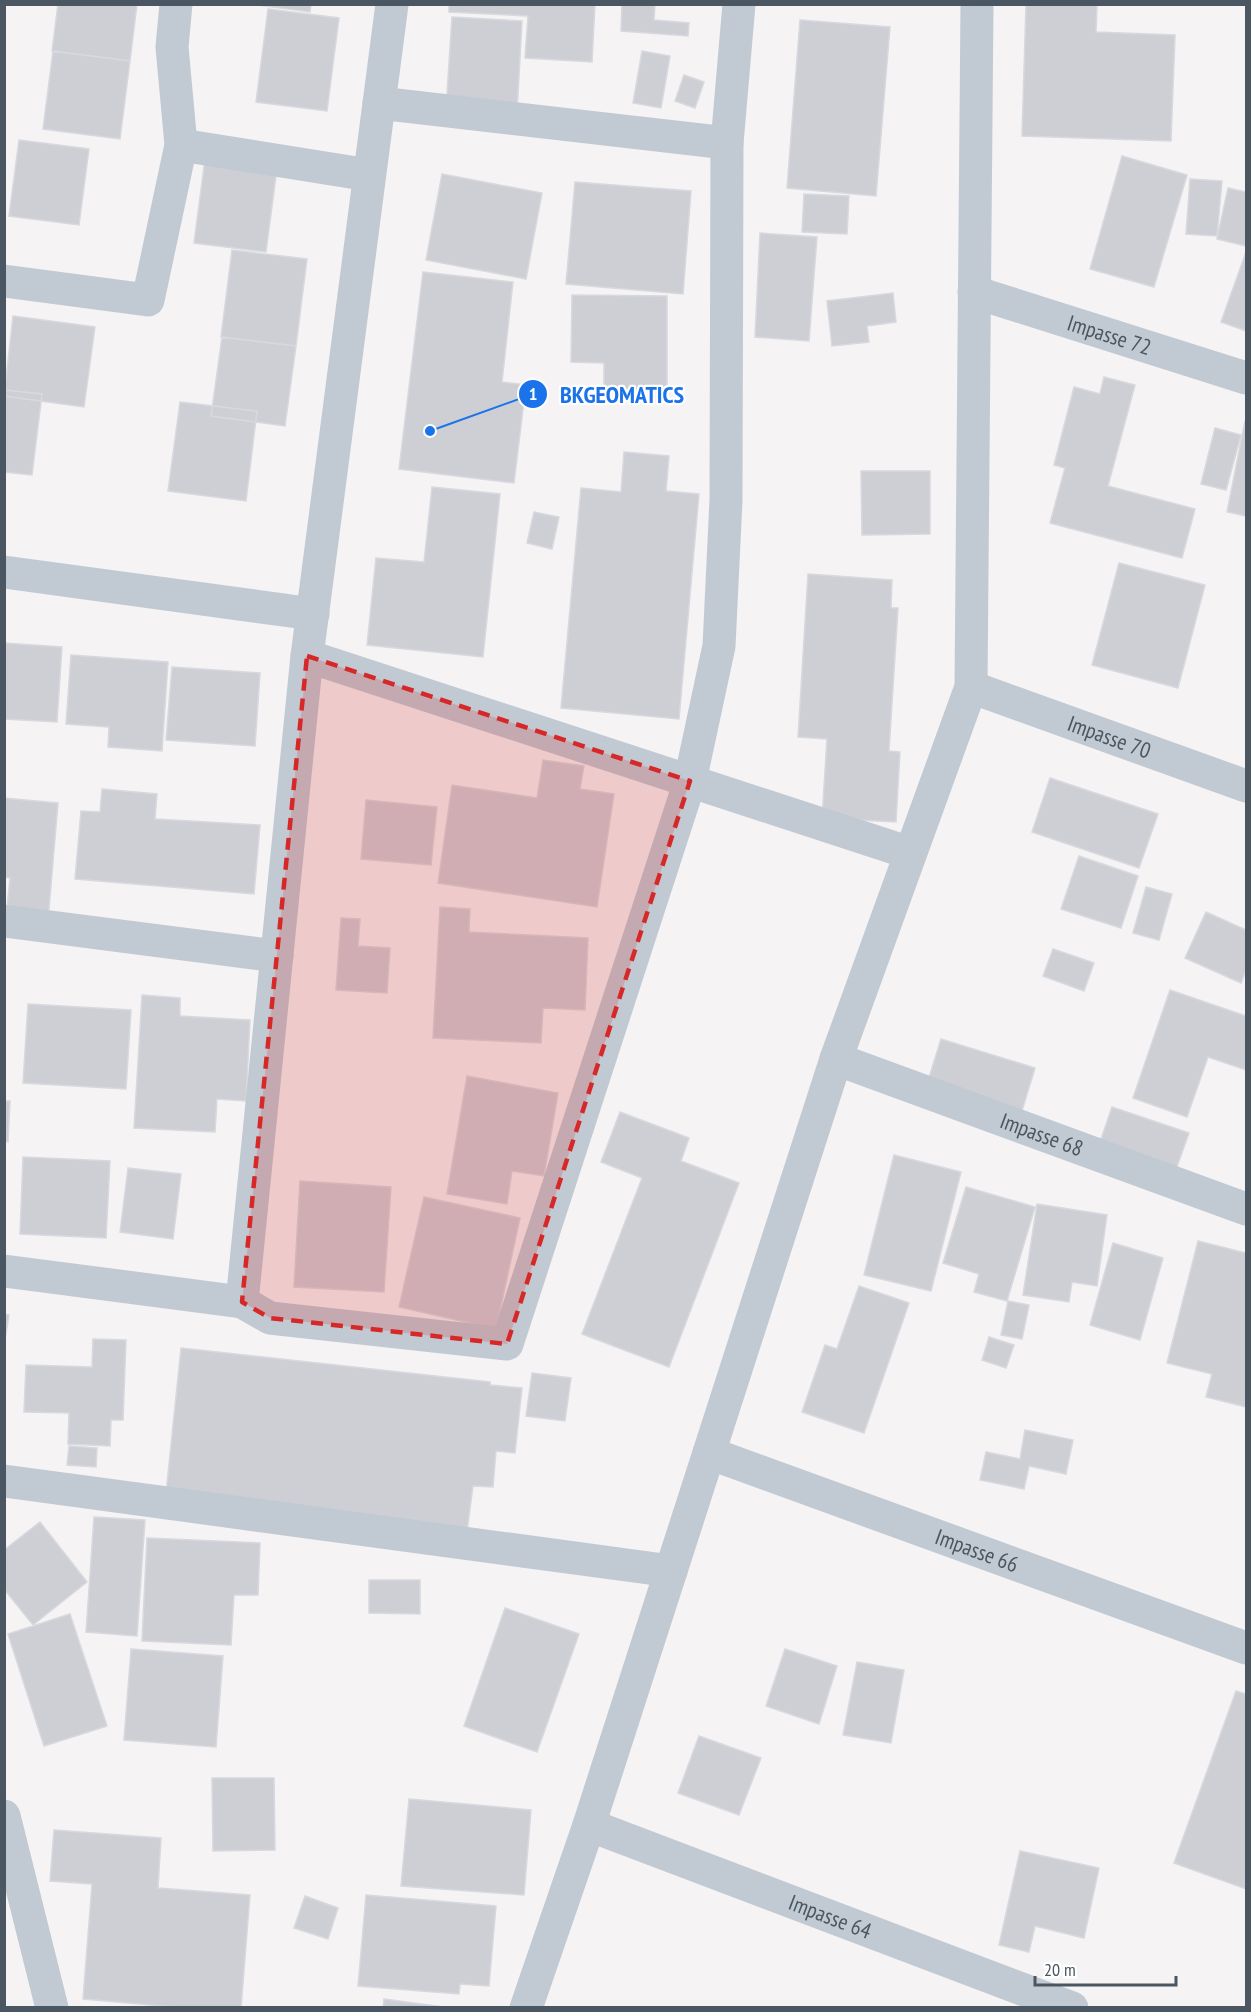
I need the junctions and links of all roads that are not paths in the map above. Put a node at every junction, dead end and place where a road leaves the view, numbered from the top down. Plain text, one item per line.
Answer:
1 (176, 4) edge
2 (392, 4) edge
3 (739, 4) edge
4 (977, 4) edge
5 (379, 103) junction
6 (727, 143) junction
7 (181, 146) junction
8 (369, 175) junction
9 (4, 281) edge
10 (974, 292) junction
11 (1246, 378) edge
12 (4, 572) edge
13 (313, 614) junction
14 (307, 656) junction
15 (971, 687) junction
16 (690, 781) junction
17 (1246, 786) edge
18 (910, 853) junction
19 (4, 921) edge
20 (277, 956) junction
21 (836, 1059) junction
22 (1246, 1209) edge
23 (4, 1271) edge
24 (242, 1302) junction
25 (709, 1453) junction
26 (4, 1481) edge
27 (671, 1571) junction
28 (1246, 1648) edge
29 (4, 1816) edge
30 (589, 1825) junction
31 (52, 2007) edge
32 (526, 2007) edge
33 (1072, 2007) edge

1 - 7 street
2 - 5 street
3 - 6 street
4 - 10 street
5 - 6 street
5 - 8 street
6 - 16 street
7 - 8 street
7 - 9 street
8 - 13 street
10 - 11 street, Impasse 72
10 - 15 street
12 - 13 street
13 - 14 street
14 - 16 street
14 - 20 street
15 - 17 street, Impasse 70
15 - 18 street
16 - 18 street
16 - 24 street
18 - 21 street
19 - 20 street
20 - 24 street
21 - 22 street, Impasse 68
21 - 25 street
23 - 24 street
25 - 27 street
25 - 28 street, Impasse 66
26 - 27 street
27 - 30 street
29 - 31 street
30 - 32 street
30 - 33 street, Impasse 64

